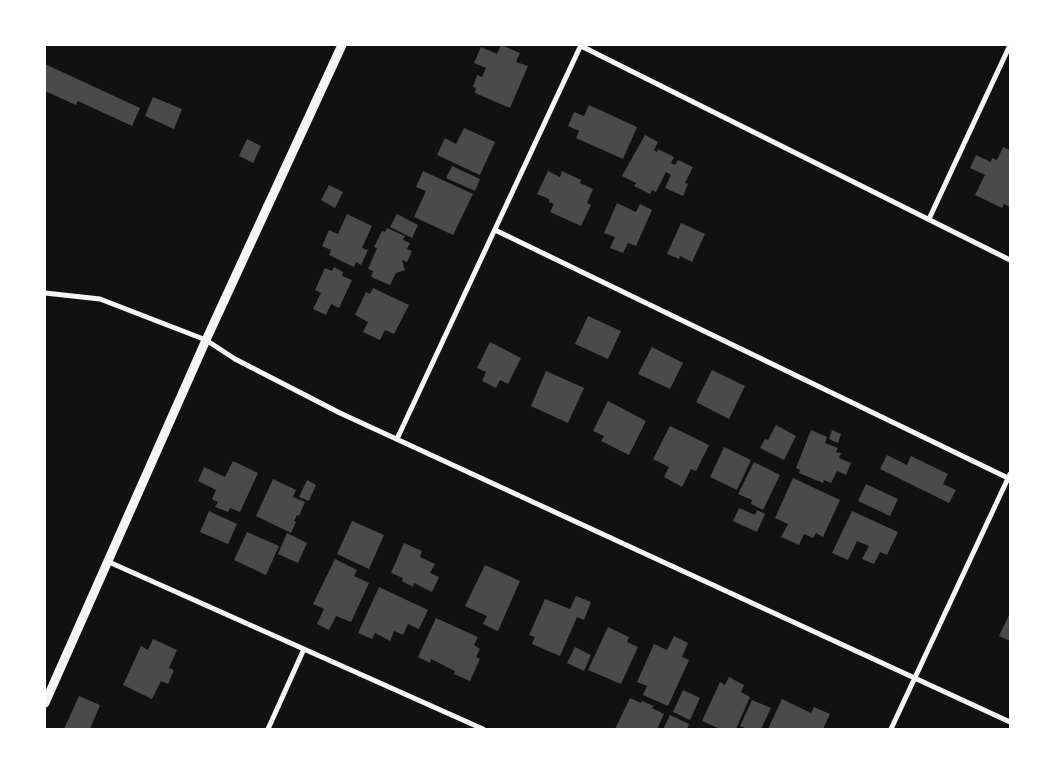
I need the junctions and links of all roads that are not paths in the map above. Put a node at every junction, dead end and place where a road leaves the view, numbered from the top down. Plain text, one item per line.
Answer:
1 (342, 45) edge
2 (581, 45) edge
3 (1010, 45) edge
4 (929, 219) junction
5 (495, 230) junction
6 (1010, 260) edge
7 (45, 293) edge
8 (206, 340) junction
9 (397, 439) junction
10 (1009, 476) edge
11 (109, 562) junction
12 (304, 649) junction
13 (916, 678) junction
14 (45, 703) edge
15 (1010, 722) edge
16 (268, 729) edge
17 (482, 729) edge
18 (892, 729) edge

1 - 8 street
2 - 4 street
2 - 5 street
3 - 4 street
4 - 6 street
5 - 9 street
5 - 10 street
7 - 8 street
8 - 9 street
8 - 11 street
9 - 13 street
10 - 13 street
11 - 12 street
11 - 14 street
12 - 16 street
12 - 17 street
13 - 15 street
13 - 18 street

